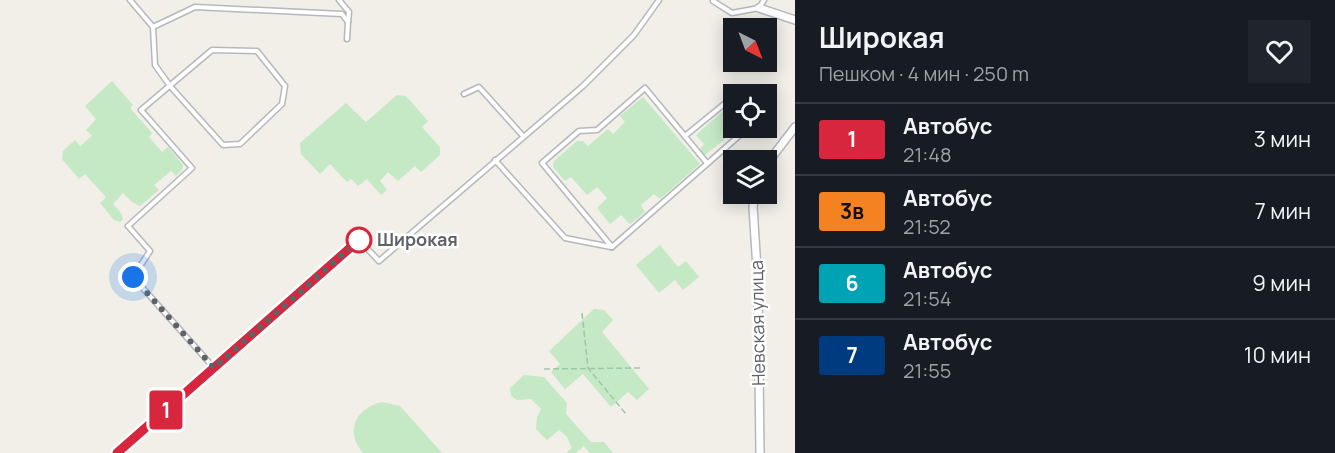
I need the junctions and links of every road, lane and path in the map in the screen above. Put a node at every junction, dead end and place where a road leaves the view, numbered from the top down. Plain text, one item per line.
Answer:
1 (130, 0) edge
2 (339, 0) edge
3 (659, 0) edge
4 (764, 0) edge
5 (713, 1) edge
6 (759, 8) junction
7 (795, 20) edge
8 (348, 22) junction
9 (153, 27) junction
10 (347, 39) dead end
11 (170, 86) junction
12 (464, 94) dead end
13 (723, 104) edge
14 (795, 126) edge
15 (523, 136) junction
16 (686, 136) junction
17 (736, 138) edge
18 (777, 150) edge
19 (495, 160) junction
20 (707, 163) junction
21 (753, 204) edge
22 (359, 240) joint
23 (612, 247) junction
24 (582, 313) dead end
25 (214, 368) junction
26 (588, 368) junction
27 (642, 368) dead end
28 (544, 369) dead end
29 (626, 414) dead end
30 (117, 453) edge
31 (760, 453) edge

1 - 9 lane
2 - 8 lane
3 - 15 lane
4 - 6 lane
5 - 6 lane
6 - 7 street
8 - 9 lane
8 - 10 lane
9 - 11 lane
11 - 11 lane
11 - 25 lane
12 - 15 lane
13 - 16 lane
14 - 18 street
15 - 19 lane
16 - 20 lane
16 - 23 lane
17 - 20 lane
19 - 22 lane
19 - 23 lane
20 - 23 lane
21 - 31 street, Невская улица
22 - 25 street
24 - 26 path
25 - 30 street
26 - 27 path
26 - 28 path
26 - 29 path

